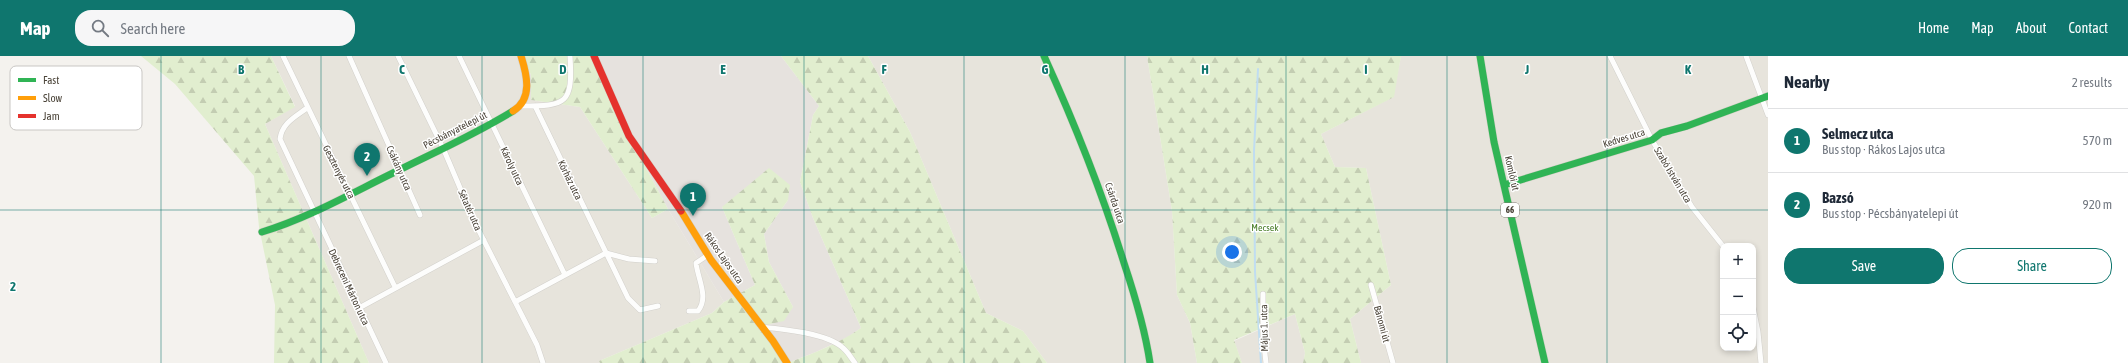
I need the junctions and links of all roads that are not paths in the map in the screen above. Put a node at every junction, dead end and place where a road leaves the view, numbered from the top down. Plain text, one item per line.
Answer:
1 (283, 56) edge
2 (349, 56) edge
3 (398, 56) edge
4 (459, 56) edge
5 (521, 56) edge
6 (570, 56) edge
7 (594, 56) edge
8 (1044, 56) edge
9 (1480, 56) edge
10 (1610, 56) edge
11 (1746, 56) edge
12 (1765, 97) edge
13 (521, 106) junction
14 (535, 106) junction
15 (307, 108) junction
16 (1768, 115) edge
17 (492, 122) junction
18 (1652, 140) junction
19 (443, 148) junction
20 (399, 169) junction
21 (1504, 185) junction
22 (350, 194) junction
23 (314, 211) junction
24 (420, 215) dead end
25 (262, 232) dead end
26 (484, 240) junction
27 (1721, 243) edge
28 (606, 253) junction
29 (708, 255) junction
30 (655, 261) dead end
31 (565, 275) junction
32 (1371, 285) dead end
33 (395, 287) junction
34 (1263, 294) dead end
35 (515, 302) junction
36 (658, 306) dead end
37 (359, 308) junction
38 (689, 311) dead end
39 (1755, 315) edge
40 (761, 327) junction
41 (1543, 362) edge
42 (386, 363) edge
43 (543, 363) edge
44 (787, 363) edge
45 (855, 363) edge
46 (1150, 363) edge
47 (1266, 363) edge
48 (1393, 363) edge
49 (1760, 363) edge

1 - 15 street, Gesztenyés utca
2 - 20 street, Csákány utca
3 - 19 street, Sétatér utca
4 - 17 street, Károly utca
5 - 13 street
6 - 14 street
7 - 29 street, Rákos Lajos utca
8 - 46 street, Csárda utca
9 - 21 street, Komlói út / 66
10 - 18 street, Szabó István utca
11 - 12 street
12 - 16 street
12 - 18 street, Kedves utca
13 - 14 street
13 - 17 street, Pécsbányatelepi út
14 - 28 street, Kórház utca
15 - 22 street, Gesztenyés utca
15 - 23 street, Debreceni Márton utca
17 - 19 street, Pécsbányatelepi út
17 - 31 street, Károly utca
18 - 21 street, Kedves utca
18 - 27 street, Szabó István utca
19 - 20 street, Pécsbányatelepi út
19 - 26 street, Sétatér utca
20 - 22 street, Pécsbányatelepi út
20 - 24 street, Csákány utca
21 - 41 street, Komlói út / 66
22 - 23 street, Pécsbányatelepi út
22 - 33 street, Gesztenyés utca
23 - 25 street, Pécsbányatelepi út
23 - 37 street, Debreceni Márton utca
26 - 33 street
26 - 35 street, Sétatér utca
28 - 30 street
28 - 31 street
28 - 36 street, Kórház utca
29 - 38 street
29 - 40 street, Rákos Lajos utca
31 - 35 street
32 - 48 street, Bánomi út
33 - 37 street
34 - 47 street, Május 1. utca
35 - 43 street, Sétatér utca
37 - 42 street, Debreceni Márton utca
39 - 49 street
40 - 44 street, Rákos Lajos utca
40 - 45 street

